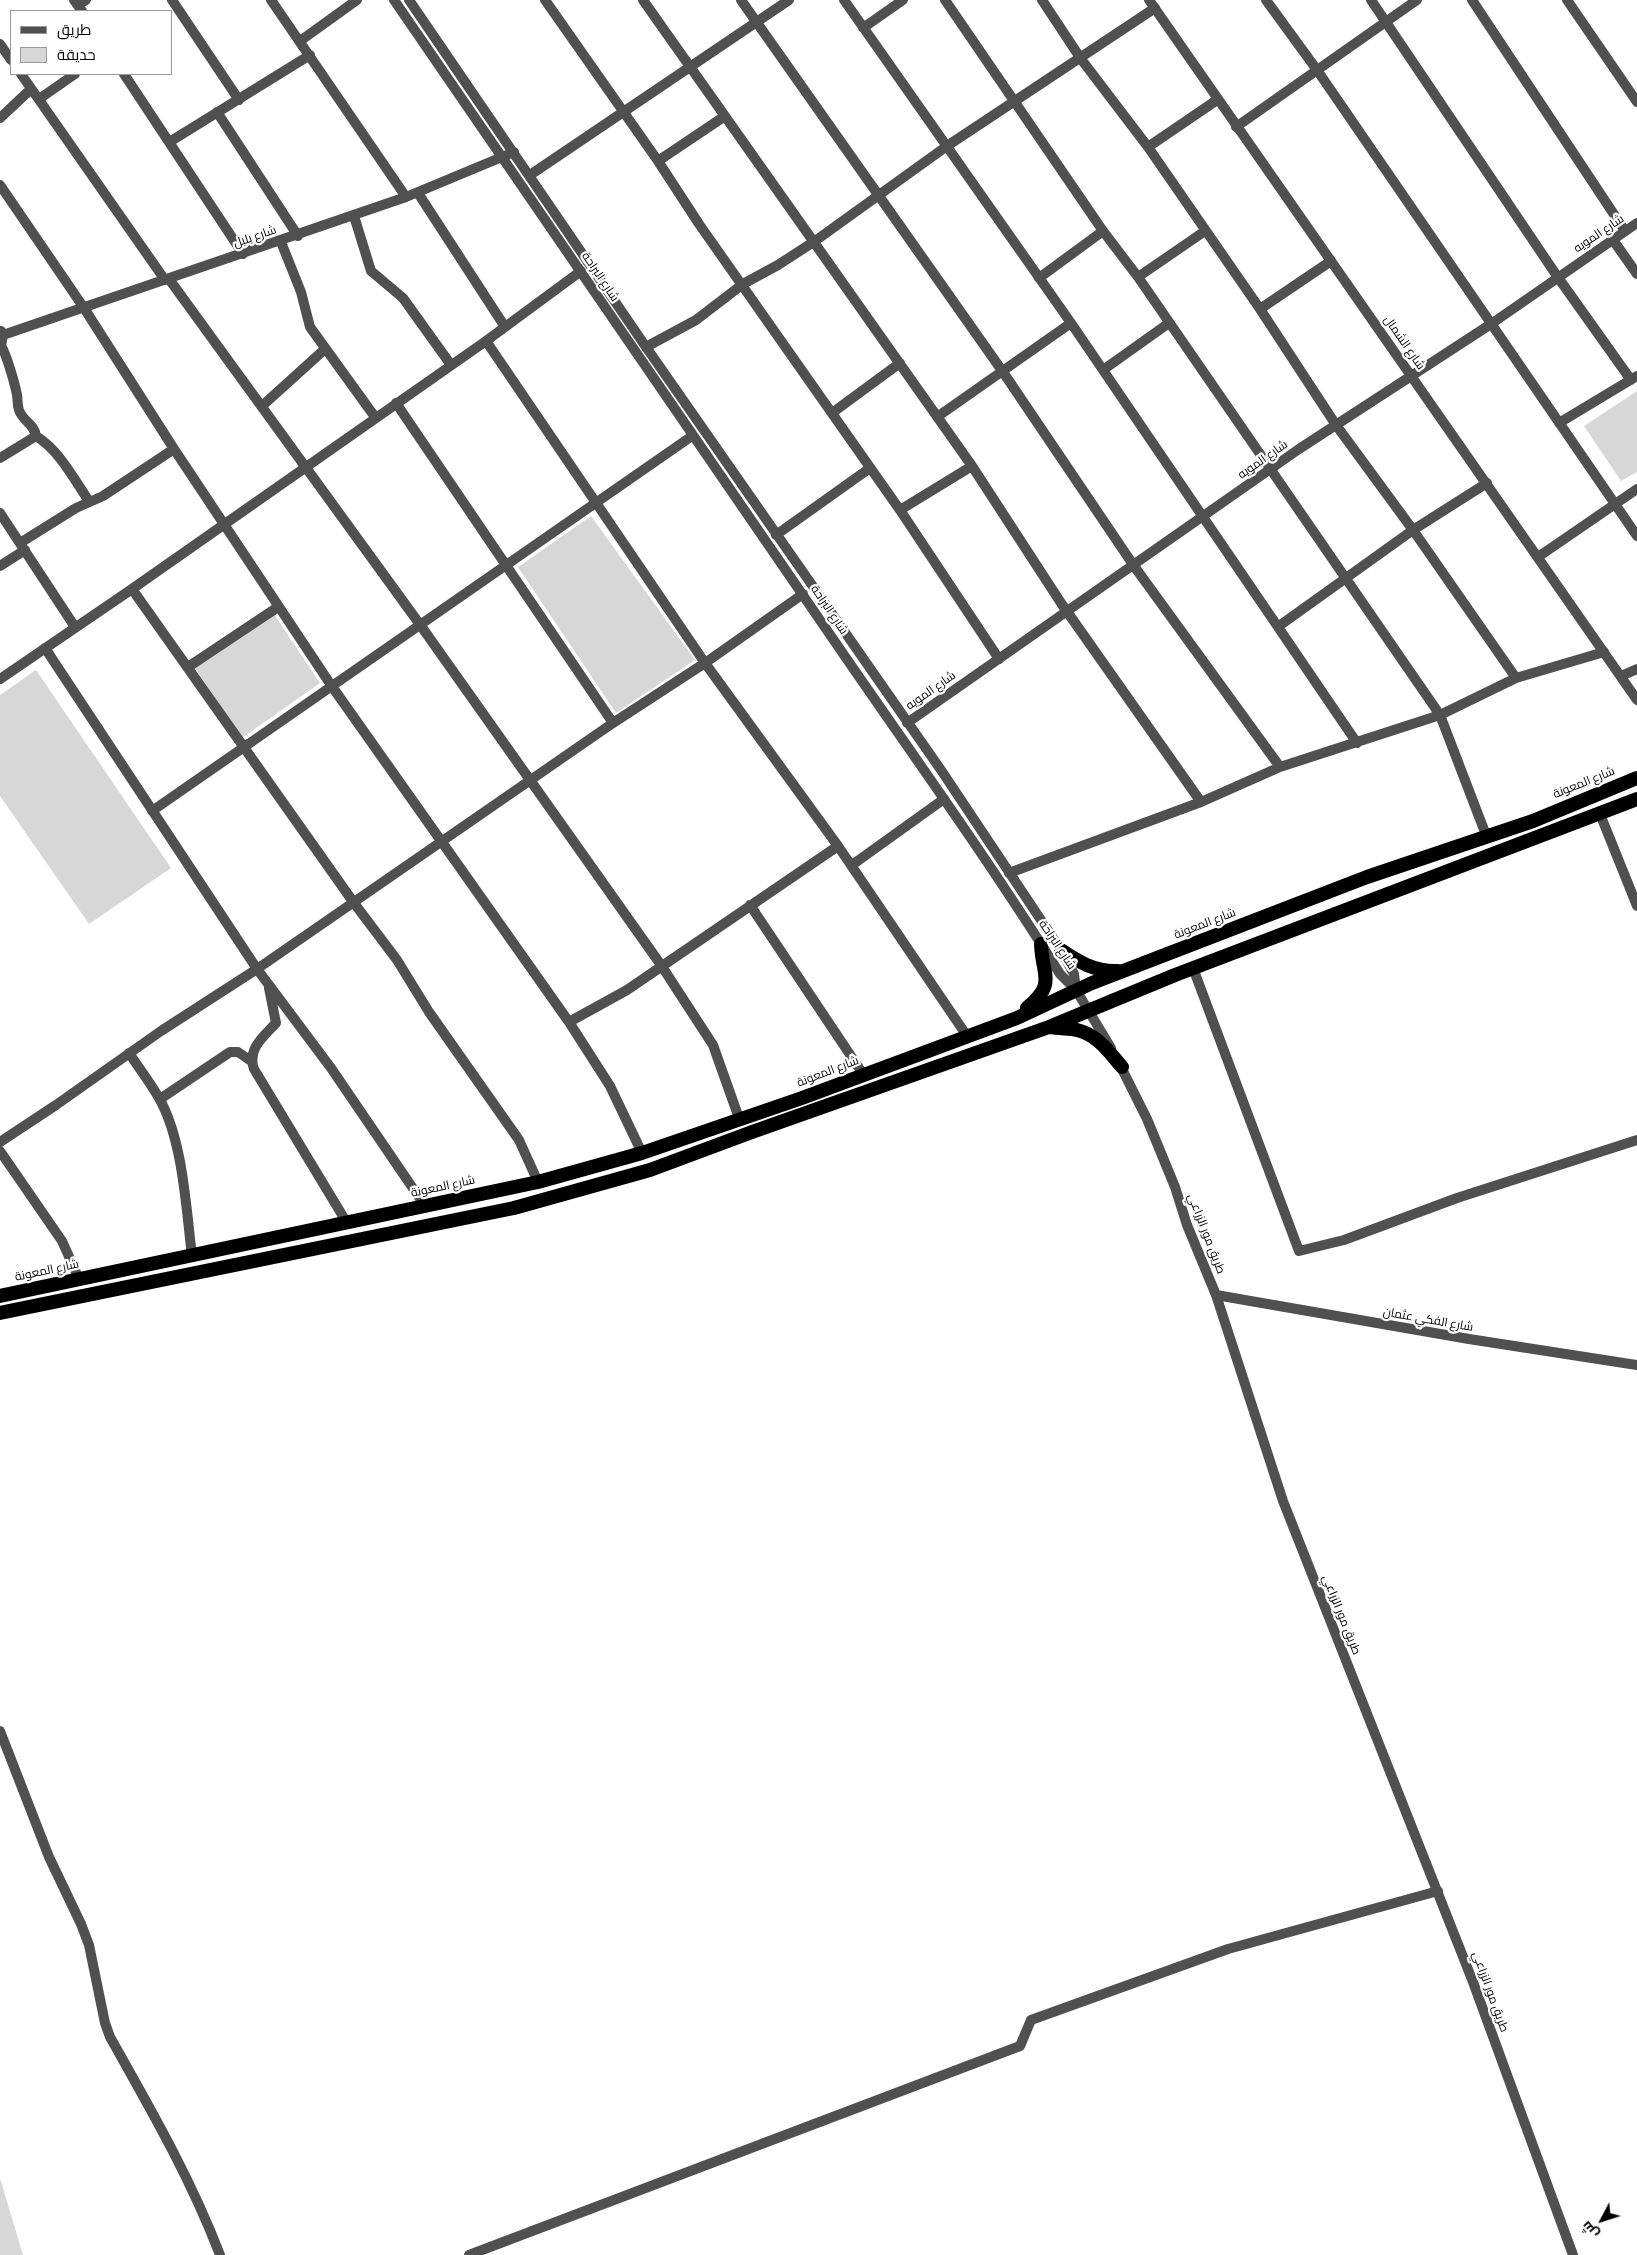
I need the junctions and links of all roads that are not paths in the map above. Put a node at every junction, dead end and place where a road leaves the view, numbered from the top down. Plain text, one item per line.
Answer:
1 (172, 0) edge
2 (271, 0) edge
3 (357, 0) edge
4 (394, 0) edge
5 (409, 0) edge
6 (546, 0) edge
7 (643, 0) edge
8 (741, 0) edge
9 (788, 0) edge
10 (844, 0) edge
11 (903, 0) edge
12 (945, 0) edge
13 (1042, 0) edge
14 (1266, 0) edge
15 (1371, 0) edge
16 (1417, 0) edge
17 (1472, 0) edge
18 (1567, 0) edge
19 (1152, 4) edge
20 (1385, 21) junction
21 (756, 22) junction
22 (863, 28) junction
23 (300, 41) junction
24 (0, 44) edge
25 (310, 55) junction
26 (10, 59) edge
27 (1082, 59) junction
28 (691, 68) junction
29 (1316, 70) junction
30 (22, 75) edge
31 (74, 75) edge
32 (125, 75) edge
33 (31, 89) junction
34 (39, 99) junction
35 (239, 100) junction
36 (1217, 100) junction
37 (1637, 102) edge
38 (1014, 103) junction
39 (623, 111) junction
40 (217, 112) junction
41 (725, 116) junction
42 (0, 118) edge
43 (1236, 127) junction
44 (171, 141) junction
45 (946, 146) junction
46 (1148, 148) junction
47 (514, 152) junction
48 (502, 157) junction
49 (658, 161) junction
50 (530, 175) junction
51 (0, 185) edge
52 (418, 193) junction
53 (878, 194) junction
54 (406, 198) junction
55 (354, 216) junction
56 (1637, 223) edge
57 (1103, 231) junction
58 (1205, 231) junction
59 (1625, 231) junction
60 (298, 236) junction
61 (1613, 240) junction
62 (814, 241) junction
63 (281, 242) junction
64 (244, 254) junction
65 (1331, 260) junction
66 (581, 271) junction
67 (1637, 274) edge
68 (1558, 276) junction
69 (1138, 277) junction
70 (1039, 278) junction
71 (167, 279) junction
72 (743, 284) junction
73 (84, 308) junction
74 (1260, 309) junction
75 (1071, 323) junction
76 (1169, 323) junction
77 (1491, 324) junction
78 (505, 327) junction
79 (1, 334) edge
80 (486, 341) junction
81 (646, 347) junction
82 (325, 349) junction
83 (900, 363) junction
84 (451, 365) junction
85 (1103, 370) junction
86 (1004, 372) junction
87 (1412, 376) junction
88 (1634, 378) edge
89 (396, 403) junction
90 (262, 406) junction
91 (832, 413) junction
92 (376, 417) junction
93 (937, 417) junction
94 (1559, 423) junction
95 (1336, 425) junction
96 (36, 436) junction
97 (692, 436) junction
98 (174, 449) junction
99 (0, 458) edge
100 (972, 466) junction
101 (304, 467) junction
102 (870, 468) junction
103 (1270, 470) junction
104 (1487, 483) junction
105 (1637, 489) edge
106 (89, 501) junction
107 (596, 504) junction
108 (1616, 504) junction
109 (900, 510) junction
110 (0, 513) edge
111 (1204, 517) junction
112 (224, 523) junction
113 (1413, 530) junction
114 (776, 534) junction
115 (1637, 536) edge
116 (23, 547) junction
117 (1538, 557) junction
118 (0, 566) edge
119 (507, 566) junction
120 (1134, 566) junction
121 (1344, 579) junction
122 (132, 589) junction
123 (803, 594) junction
124 (278, 606) junction
125 (1068, 612) junction
126 (75, 626) junction
127 (421, 626) junction
128 (1279, 626) junction
129 (45, 648) junction
130 (1604, 652) junction
131 (999, 659) junction
132 (705, 663) junction
133 (188, 667) junction
134 (1637, 669) edge
135 (1621, 676) junction
136 (1516, 678) junction
137 (0, 679) edge
138 (331, 685) junction
139 (1637, 700) edge
140 (1440, 714) junction
141 (613, 723) junction
142 (907, 723) junction
143 (1357, 743) junction
144 (244, 746) junction
145 (1280, 767) junction
146 (1637, 778) edge
147 (531, 780) junction
148 (944, 799) junction
149 (1201, 802) junction
150 (1636, 803) edge
151 (152, 811) junction
152 (1600, 814) junction
153 (1533, 821) junction
154 (1486, 835) junction
155 (1538, 837) junction
156 (440, 842) junction
157 (838, 846) junction
158 (852, 865) junction
159 (1009, 873) junction
160 (354, 903) junction
161 (750, 905) junction
162 (1637, 906) edge
163 (1041, 944) junction
164 (1061, 950) junction
165 (661, 965) junction
166 (1193, 968) junction
167 (257, 969) junction
168 (1127, 971) junction
169 (268, 984) junction
170 (1076, 990) junction
171 (1089, 1011) junction
172 (1017, 1018) junction
173 (569, 1022) junction
174 (1049, 1027) junction
175 (967, 1036) junction
176 (129, 1053) junction
177 (251, 1061) junction
178 (1122, 1067) junction
179 (864, 1074) junction
180 (160, 1099) junction
181 (740, 1120) junction
182 (1637, 1140) edge
183 (0, 1142) edge
184 (0, 1151) edge
185 (642, 1153) junction
186 (538, 1182) junction
187 (425, 1206) junction
188 (347, 1223) junction
189 (192, 1256) junction
190 (79, 1279) junction
191 (0, 1296) edge
192 (1216, 1296) junction
193 (0, 1313) edge
194 (1637, 1365) edge
195 (0, 1732) edge
196 (1438, 1891) junction
197 (220, 2255) edge
198 (470, 2255) edge
199 (1573, 2255) edge

1 - 35 street
2 - 23 street
3 - 23 street
4 - 48 street, شارع البراحة
5 - 47 street, شارع البراحة
6 - 39 street
7 - 28 street
8 - 21 street
9 - 21 street
10 - 22 street
11 - 22 street
12 - 38 street
13 - 27 street
14 - 29 street
15 - 20 street
16 - 20 street
17 - 59 street
18 - 37 street
19 - 27 street
19 - 36 street, شارع الشمال
20 - 29 street
20 - 68 street
21 - 28 street
21 - 53 street
22 - 45 street
23 - 25 street
24 - 26 street
25 - 35 street
25 - 54 street
27 - 38 street
27 - 46 street
28 - 39 street
28 - 41 street
29 - 43 street
29 - 77 street
30 - 33 street
31 - 34 street
32 - 44 street
33 - 34 street
33 - 42 street
34 - 71 street
35 - 40 street
36 - 43 street, شارع الشمال
36 - 46 street
38 - 45 street
38 - 57 street
39 - 49 street
39 - 50 street
40 - 44 street
40 - 60 street
41 - 49 street
41 - 62 street
43 - 65 street, شارع الشمال
44 - 64 street
45 - 53 street
45 - 70 street
46 - 58 street
47 - 48 street, شارع بلبل
47 - 50 street, شارع البراحة
48 - 52 street, شارع بلبل
48 - 66 street, شارع البراحة
49 - 72 street
50 - 81 street, شارع البراحة
51 - 73 street
52 - 54 street, شارع بلبل
52 - 78 street
53 - 62 street
53 - 86 street
54 - 55 street, شارع بلبل
55 - 60 street, شارع بلبل
55 - 84 street
56 - 59 street, شارع المويه
57 - 69 street
57 - 70 street
58 - 69 street
58 - 74 street
59 - 61 street, شارع المويه
60 - 63 street, شارع بلبل
61 - 67 street
61 - 68 street, شارع المويه
62 - 72 street
62 - 83 street
63 - 64 street, شارع بلبل
63 - 82 street
64 - 71 street, شارع بلبل
65 - 74 street
65 - 87 street, شارع الشمال
66 - 78 street
66 - 97 street, شارع البراحة
68 - 77 street, شارع المويه
68 - 88 street
69 - 76 street
70 - 75 street
71 - 73 street, شارع بلبل
71 - 90 street
72 - 81 street
72 - 91 street
73 - 79 street, شارع بلبل
73 - 98 street
74 - 95 street
75 - 85 street
75 - 86 street
76 - 85 street
76 - 103 street
77 - 87 street, شارع المويه
77 - 94 street
78 - 80 street
79 - 96 street
80 - 84 street
80 - 107 street
81 - 114 street, شارع البراحة
82 - 90 street
82 - 92 street
83 - 91 street
83 - 93 street
84 - 89 street
85 - 111 street
86 - 93 street
86 - 120 street
87 - 95 street, شارع المويه
87 - 104 street, شارع الشمال
88 - 94 street
89 - 92 street
89 - 119 street
90 - 101 street
91 - 102 street
92 - 101 street
93 - 100 street
94 - 108 street
95 - 103 street, شارع المويه
95 - 113 street
96 - 99 street
96 - 106 street
97 - 107 street
97 - 123 street, شارع البراحة
98 - 106 street
98 - 112 street
100 - 109 street
100 - 125 street
101 - 112 street
101 - 127 street
102 - 109 street
102 - 114 street
103 - 111 street, شارع المويه
103 - 121 street
104 - 113 street
104 - 117 street, شارع الشمال
105 - 108 street
106 - 116 street
107 - 119 street
107 - 132 street
108 - 115 street
108 - 117 street
109 - 131 street
110 - 116 street
111 - 120 street, شارع المويه
111 - 128 street
112 - 122 street
112 - 124 street
113 - 121 street
113 - 136 street
114 - 142 street, شارع البراحة
116 - 118 street
116 - 126 street
117 - 130 street, شارع الشمال
119 - 127 street
119 - 141 street
120 - 125 street, شارع المويه
120 - 145 street
121 - 128 street
121 - 140 street
122 - 126 street
122 - 133 street
123 - 132 street
123 - 148 street, شارع البراحة
124 - 133 street
124 - 138 street
125 - 131 street, شارع المويه
125 - 149 street
126 - 129 street
127 - 138 street
127 - 147 street
128 - 143 street
129 - 137 street
129 - 151 street
130 - 135 street, شارع الشمال
130 - 136 street
131 - 142 street, شارع المويه
132 - 141 street
132 - 157 street
133 - 144 street
134 - 135 street
135 - 139 street, شارع الشمال
136 - 140 street
138 - 144 street
138 - 156 street
140 - 143 street
140 - 154 street
141 - 147 street
142 - 159 street, شارع البراحة
143 - 145 street
144 - 151 street
144 - 160 street
145 - 149 street
146 - 153 highway, شارع المعونة
147 - 156 street
147 - 165 street
148 - 158 street
148 - 163 street, شارع البراحة
149 - 159 street
150 - 152 highway
151 - 167 street
152 - 155 highway
152 - 162 street
153 - 154 highway, شارع المعونة
153 - 155 highway
154 - 168 highway, شارع المعونة
155 - 166 highway
156 - 160 street
156 - 173 street
157 - 158 street
157 - 161 street
158 - 175 street
159 - 164 street, شارع البراحة
160 - 167 street
160 - 186 street
161 - 165 street
161 - 179 street
163 - 170 street, شارع البراحة
163 - 172 highway
164 - 168 highway
164 - 170 street, شارع البراحة
165 - 173 street
165 - 181 street
166 - 171 highway
166 - 182 street
167 - 169 street
167 - 176 street
168 - 170 highway, شارع المعونة
169 - 177 street
169 - 187 street
170 - 171 street, طريق مور الزراعي
170 - 172 highway, شارع المعونة
171 - 174 highway
171 - 178 street, طريق مور الزراعي
172 - 175 highway, شارع المعونة
173 - 185 street
174 - 178 highway
174 - 193 highway
175 - 179 highway, شارع المعونة
176 - 180 street
176 - 183 street
177 - 180 street
177 - 188 street
178 - 192 street, طريق مور الزراعي
179 - 181 highway, شارع المعونة
180 - 189 street
181 - 185 highway, شارع المعونة
184 - 190 street
185 - 186 highway, شارع المعونة
186 - 187 highway, شارع المعونة
187 - 188 highway, شارع المعونة
188 - 189 highway, شارع المعونة
189 - 190 highway, شارع المعونة
190 - 191 highway, شارع المعونة
192 - 194 street, شارع الفكي عثمان
192 - 196 street, طريق مور الزراعي
195 - 197 street
196 - 198 street
196 - 199 street, طريق مور الزراعي

